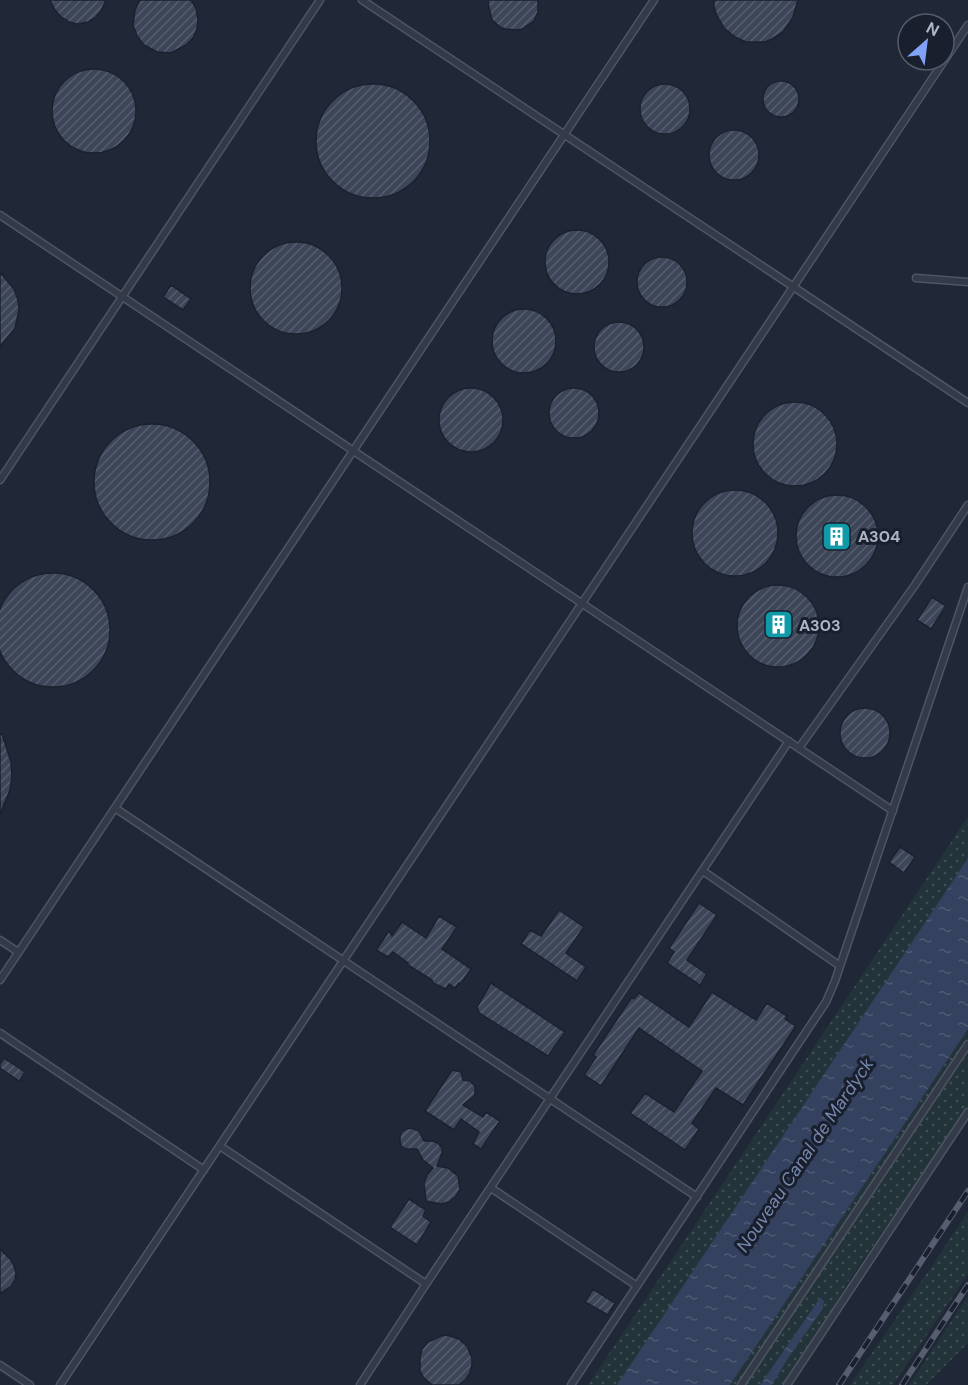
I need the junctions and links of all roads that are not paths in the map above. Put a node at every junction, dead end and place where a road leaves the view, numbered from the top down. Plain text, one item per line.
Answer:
1 (320, 0) edge
2 (362, 0) edge
3 (654, 0) edge
4 (968, 25) edge
5 (565, 134) junction
6 (0, 215) edge
7 (916, 278) dead end
8 (968, 282) edge
9 (793, 287) junction
10 (123, 296) junction
11 (968, 403) edge
12 (354, 450) junction
13 (0, 480) edge
14 (968, 505) edge
15 (968, 587) edge
16 (582, 603) junction
17 (789, 741) junction
18 (799, 747) junction
19 (115, 808) junction
20 (893, 811) junction
21 (703, 871) junction
22 (0, 940) edge
23 (18, 952) junction
24 (344, 961) junction
25 (840, 966) junction
26 (0, 980) edge
27 (0, 1033) edge
28 (968, 1044) edge
29 (550, 1099) junction
30 (968, 1112) edge
31 (220, 1146) junction
32 (204, 1170) junction
33 (491, 1188) junction
34 (697, 1197) junction
35 (426, 1284) junction
36 (637, 1286) junction
37 (0, 1365) edge
38 (30, 1385) edge
39 (60, 1385) edge
40 (360, 1385) edge
41 (571, 1385) edge
42 (741, 1385) edge
43 (787, 1385) edge

1 - 10 lane
2 - 5 lane
3 - 5 lane
4 - 9 lane
5 - 9 lane
5 - 12 lane
6 - 10 lane
7 - 8 lane
9 - 11 lane
9 - 16 lane
10 - 12 lane
10 - 13 lane
12 - 16 lane
12 - 19 lane
14 - 18 lane
15 - 20 lane
16 - 17 lane
16 - 24 lane
17 - 18 lane
17 - 21 lane
18 - 20 lane
19 - 23 lane
19 - 24 lane
20 - 25 lane
21 - 25 lane
21 - 29 lane
22 - 23 lane
23 - 26 lane
24 - 29 lane
24 - 31 lane
25 - 34 lane
27 - 32 lane
28 - 42 lane
29 - 33 lane
29 - 34 lane
30 - 43 lane
31 - 32 lane
31 - 35 lane
32 - 39 lane
33 - 35 lane
33 - 36 lane
34 - 36 lane
35 - 40 lane
36 - 41 lane
37 - 38 lane

